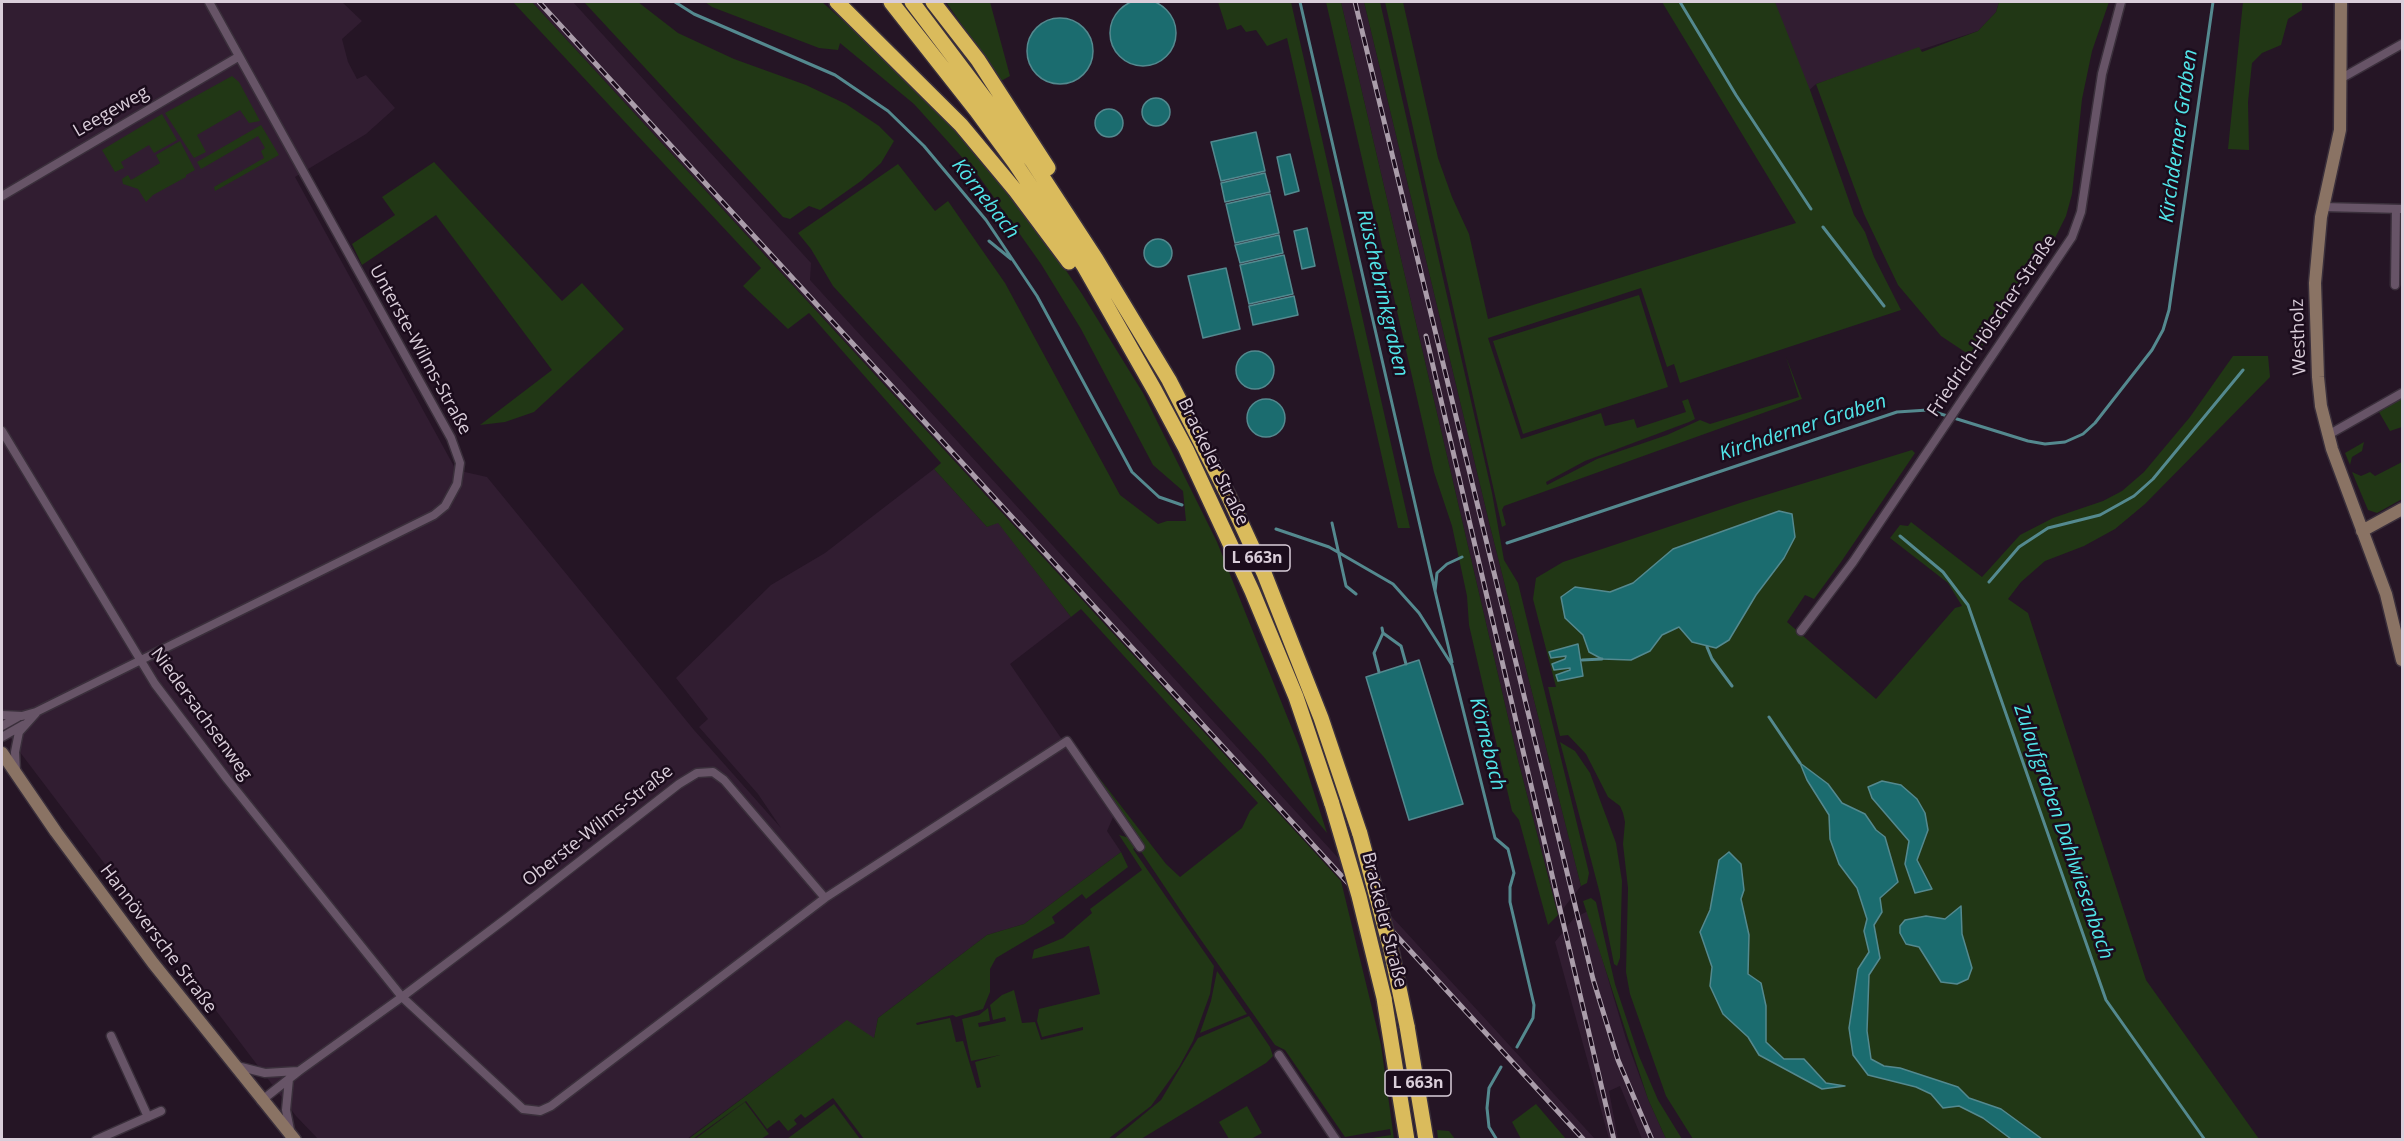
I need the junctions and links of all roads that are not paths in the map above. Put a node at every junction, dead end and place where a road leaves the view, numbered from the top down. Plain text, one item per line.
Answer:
1 (209, 2) edge
2 (837, 2) edge
3 (891, 2) edge
4 (912, 2) edge
5 (933, 2) edge
6 (2121, 2) edge
7 (2341, 2) edge
8 (2403, 44) edge
9 (238, 57) junction
10 (2340, 79) junction
11 (2, 196) edge
12 (2323, 207) junction
13 (2399, 209) edge
14 (2395, 285) dead end
15 (1119, 297) junction
16 (1126, 340) junction
17 (2403, 393) edge
18 (2, 431) edge
19 (2328, 435) junction
20 (2403, 510) edge
21 (2362, 531) junction
22 (1801, 631) dead end
23 (141, 660) junction
24 (2403, 660) edge
25 (2, 715) edge
26 (24, 719) junction
27 (2, 726) edge
28 (2, 737) edge
29 (2, 753) edge
30 (17, 776) junction
31 (1140, 847) dead end
32 (825, 898) junction
33 (402, 997) junction
34 (111, 1036) dead end
35 (1280, 1055) dead end
36 (231, 1064) junction
37 (299, 1071) junction
38 (1398, 1071) junction
39 (289, 1079) junction
40 (261, 1101) junction
41 (161, 1112) dead end
42 (148, 1117) junction
43 (293, 1138) edge
44 (96, 1140) edge
45 (1336, 1140) edge
46 (1399, 1140) edge
47 (1407, 1140) edge
48 (1426, 1140) edge

1 - 9 street, Unterste-Wilms-Straße
2 - 16 highway
3 - 16 highway, Brackeler Straße / L 663n
4 - 15 highway, Brackeler Straße / L 663n
5 - 15 highway
6 - 22 street, Friedrich-Hölscher-Straße
7 - 10 street, Westholz
8 - 10 street
9 - 11 street, Leegeweg
9 - 23 street, Unterste-Wilms-Straße
10 - 12 street, Westholz
12 - 13 street
12 - 19 street, Westholz
13 - 14 street
15 - 48 highway, Brackeler Straße / L 663n, bridge
16 - 38 highway, Brackeler Straße / L 663n, bridge
17 - 19 street
18 - 23 street, Niedersachsenweg
19 - 21 street, Westholz
20 - 21 street
21 - 24 street, Westholz
23 - 26 street, Unterste-Wilms-Straße
23 - 33 street, Niedersachsenweg
25 - 26 street, Unterste-Wilms-Straße
26 - 27 street, Unterste-Wilms-Straße
26 - 28 street, Unterste-Wilms-Straße
26 - 30 street
29 - 30 street, Hannöversche Straße
30 - 36 street, Hannöversche Straße
31 - 32 street
32 - 33 street
32 - 33 street, Oberste-Wilms-Straße
33 - 37 street, Oberste-Wilms-Straße
34 - 42 street
35 - 45 street
36 - 37 street
36 - 40 street, Hannöversche Straße
37 - 39 street, Oberste-Wilms-Straße
38 - 46 highway
38 - 47 highway, Brackeler Straße / L 663n
39 - 40 street, Oberste-Wilms-Straße
39 - 43 street
40 - 43 street, Hannöversche Straße
41 - 42 street
42 - 44 street

